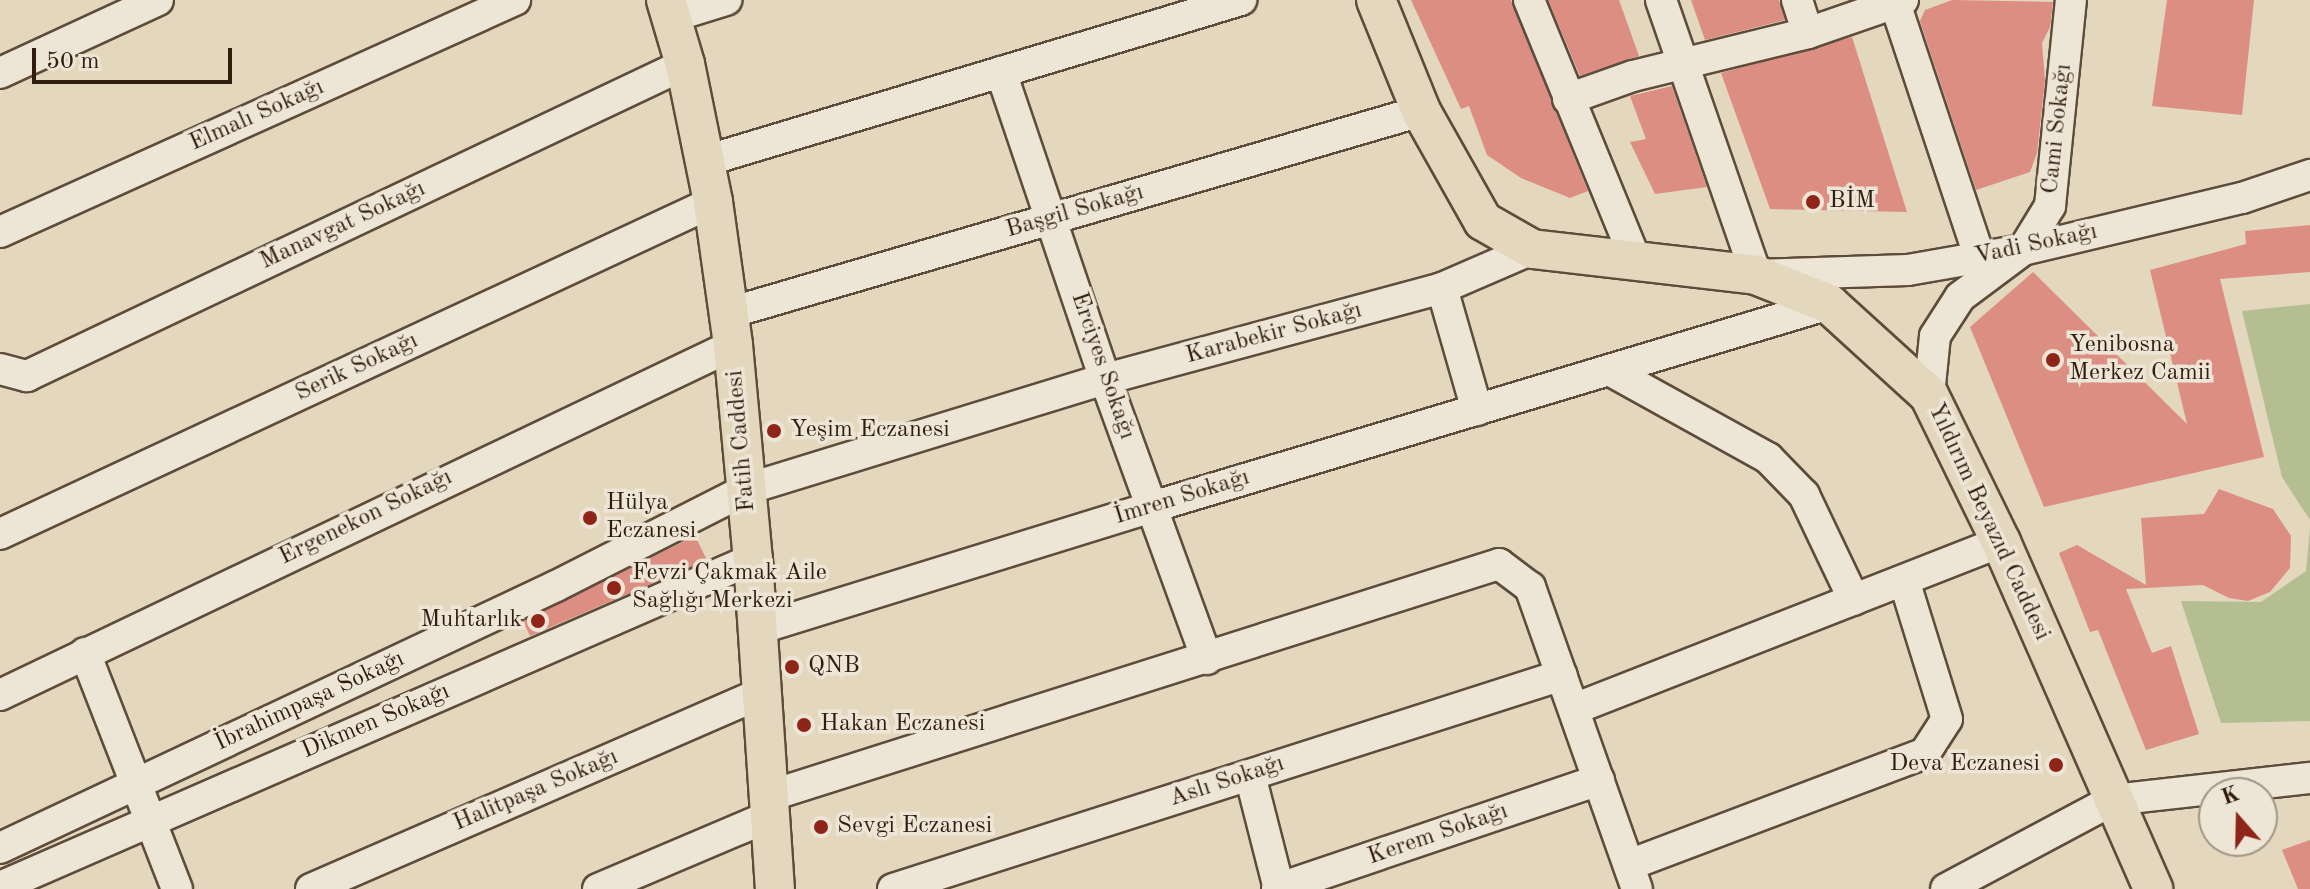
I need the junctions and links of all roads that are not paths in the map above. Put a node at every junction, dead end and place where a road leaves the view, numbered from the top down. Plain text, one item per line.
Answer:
1 (158, 0) edge
2 (515, 0) edge
3 (726, 0) edge
4 (1241, 0) edge
5 (1376, 0) edge
6 (1529, 0) edge
7 (1661, 0) edge
8 (1797, 0) edge
9 (2071, 0) edge
10 (1897, 1) edge
11 (668, 8) edge
12 (1808, 33) junction
13 (685, 64) junction
14 (1682, 65) junction
15 (1001, 72) junction
16 (0, 73) edge
17 (1568, 99) junction
18 (1421, 111) junction
19 (705, 161) junction
20 (2310, 175) edge
21 (713, 202) junction
22 (1051, 219) junction
23 (0, 232) edge
24 (1532, 249) junction
25 (2023, 250) junction
26 (1980, 258) junction
27 (1636, 261) junction
28 (1756, 275) junction
29 (1442, 288) junction
30 (1829, 304) junction
31 (731, 329) junction
32 (0, 369) edge
33 (1609, 370) junction
34 (1105, 379) junction
35 (1929, 395) junction
36 (1477, 410) junction
37 (747, 489) junction
38 (1152, 507) junction
39 (0, 534) edge
40 (2001, 542) junction
41 (753, 559) junction
42 (1904, 580) junction
43 (1854, 600) junction
44 (758, 629) junction
45 (85, 653) junction
46 (1207, 659) junction
47 (1562, 675) junction
48 (762, 693) junction
49 (0, 695) edge
50 (1574, 709) junction
51 (1250, 775) junction
52 (2310, 778) edge
53 (1599, 780) junction
54 (136, 783) junction
55 (2113, 800) junction
56 (770, 806) junction
57 (150, 819) junction
58 (0, 848) edge
59 (1633, 877) edge
60 (0, 887) edge
61 (177, 889) edge
62 (311, 889) edge
63 (598, 889) edge
64 (775, 889) edge
65 (893, 889) edge
66 (1279, 889) edge
67 (1946, 889) edge
68 (2153, 889) edge

1 - 16 street
2 - 23 street, Elmalı Sokağı
3 - 11 street
4 - 15 street
5 - 18 main road, Yıldırım Beyazıd Caddesi
6 - 17 street
7 - 14 street
8 - 12 street
9 - 25 street, Cami Sokağı
10 - 12 street
10 - 26 street
11 - 13 main road, Fatih Caddesi
12 - 14 street
13 - 19 main road, Fatih Caddesi
13 - 32 street, Manavgat Sokağı
14 - 17 street
14 - 28 street
15 - 19 street
15 - 22 street, Erciyes Sokağı
17 - 27 street
18 - 22 street, Başgil Sokağı
18 - 24 main road, Yıldırım Beyazıd Caddesi
19 - 21 main road, Fatih Caddesi
20 - 25 street, Vadi Sokağı
21 - 31 main road, Fatih Caddesi
21 - 39 street, Serik Sokağı
22 - 31 street, Başgil Sokağı
22 - 34 street, Erciyes Sokağı
24 - 27 main road, Yıldırım Beyazıd Caddesi
24 - 29 street, Karabekir Sokağı
25 - 26 street, Vadi Sokağı
25 - 35 street
26 - 28 street, Vadi Sokağı
27 - 28 main road, Yıldırım Beyazıd Caddesi
28 - 30 main road, Yıldırım Beyazıd Caddesi
29 - 34 street, Karabekir Sokağı
29 - 36 street
30 - 33 street, İmren Sokağı
30 - 35 main road, Yıldırım Beyazıd Caddesi
31 - 37 main road, Fatih Caddesi
31 - 45 street, Ergenekon Sokağı
33 - 36 street, İmren Sokağı
33 - 43 street
34 - 37 street, Karabekir Sokağı
34 - 38 street, Erciyes Sokağı
35 - 40 main road, Yıldırım Beyazıd Caddesi
36 - 38 street, İmren Sokağı
37 - 41 main road, Fatih Caddesi
37 - 54 street, İbrahimpaşa Sokağı
38 - 44 street, İmren Sokağı
38 - 46 street, Erciyes Sokağı
40 - 42 street
40 - 55 main road, Yıldırım Beyazıd Caddesi
41 - 44 main road, Fatih Caddesi
41 - 57 street, Dikmen Sokağı
42 - 43 street
42 - 59 street
43 - 50 street
44 - 48 main road, Fatih Caddesi
45 - 49 street, Ergenekon Sokağı
45 - 54 street
46 - 47 street
46 - 56 street
47 - 50 street
47 - 51 street, Aslı Sokağı
48 - 56 main road, Fatih Caddesi
48 - 62 street, Halitpaşa Sokağı
50 - 53 street
51 - 65 street, Aslı Sokağı
51 - 66 street
52 - 55 street
53 - 59 street
53 - 66 street, Kerem Sokağı
54 - 57 street
54 - 58 street, İbrahimpaşa Sokağı
55 - 67 street
55 - 68 main road, Yıldırım Beyazıd Caddesi
56 - 63 street
56 - 64 main road, Fatih Caddesi
57 - 60 street, Dikmen Sokağı
57 - 61 street

